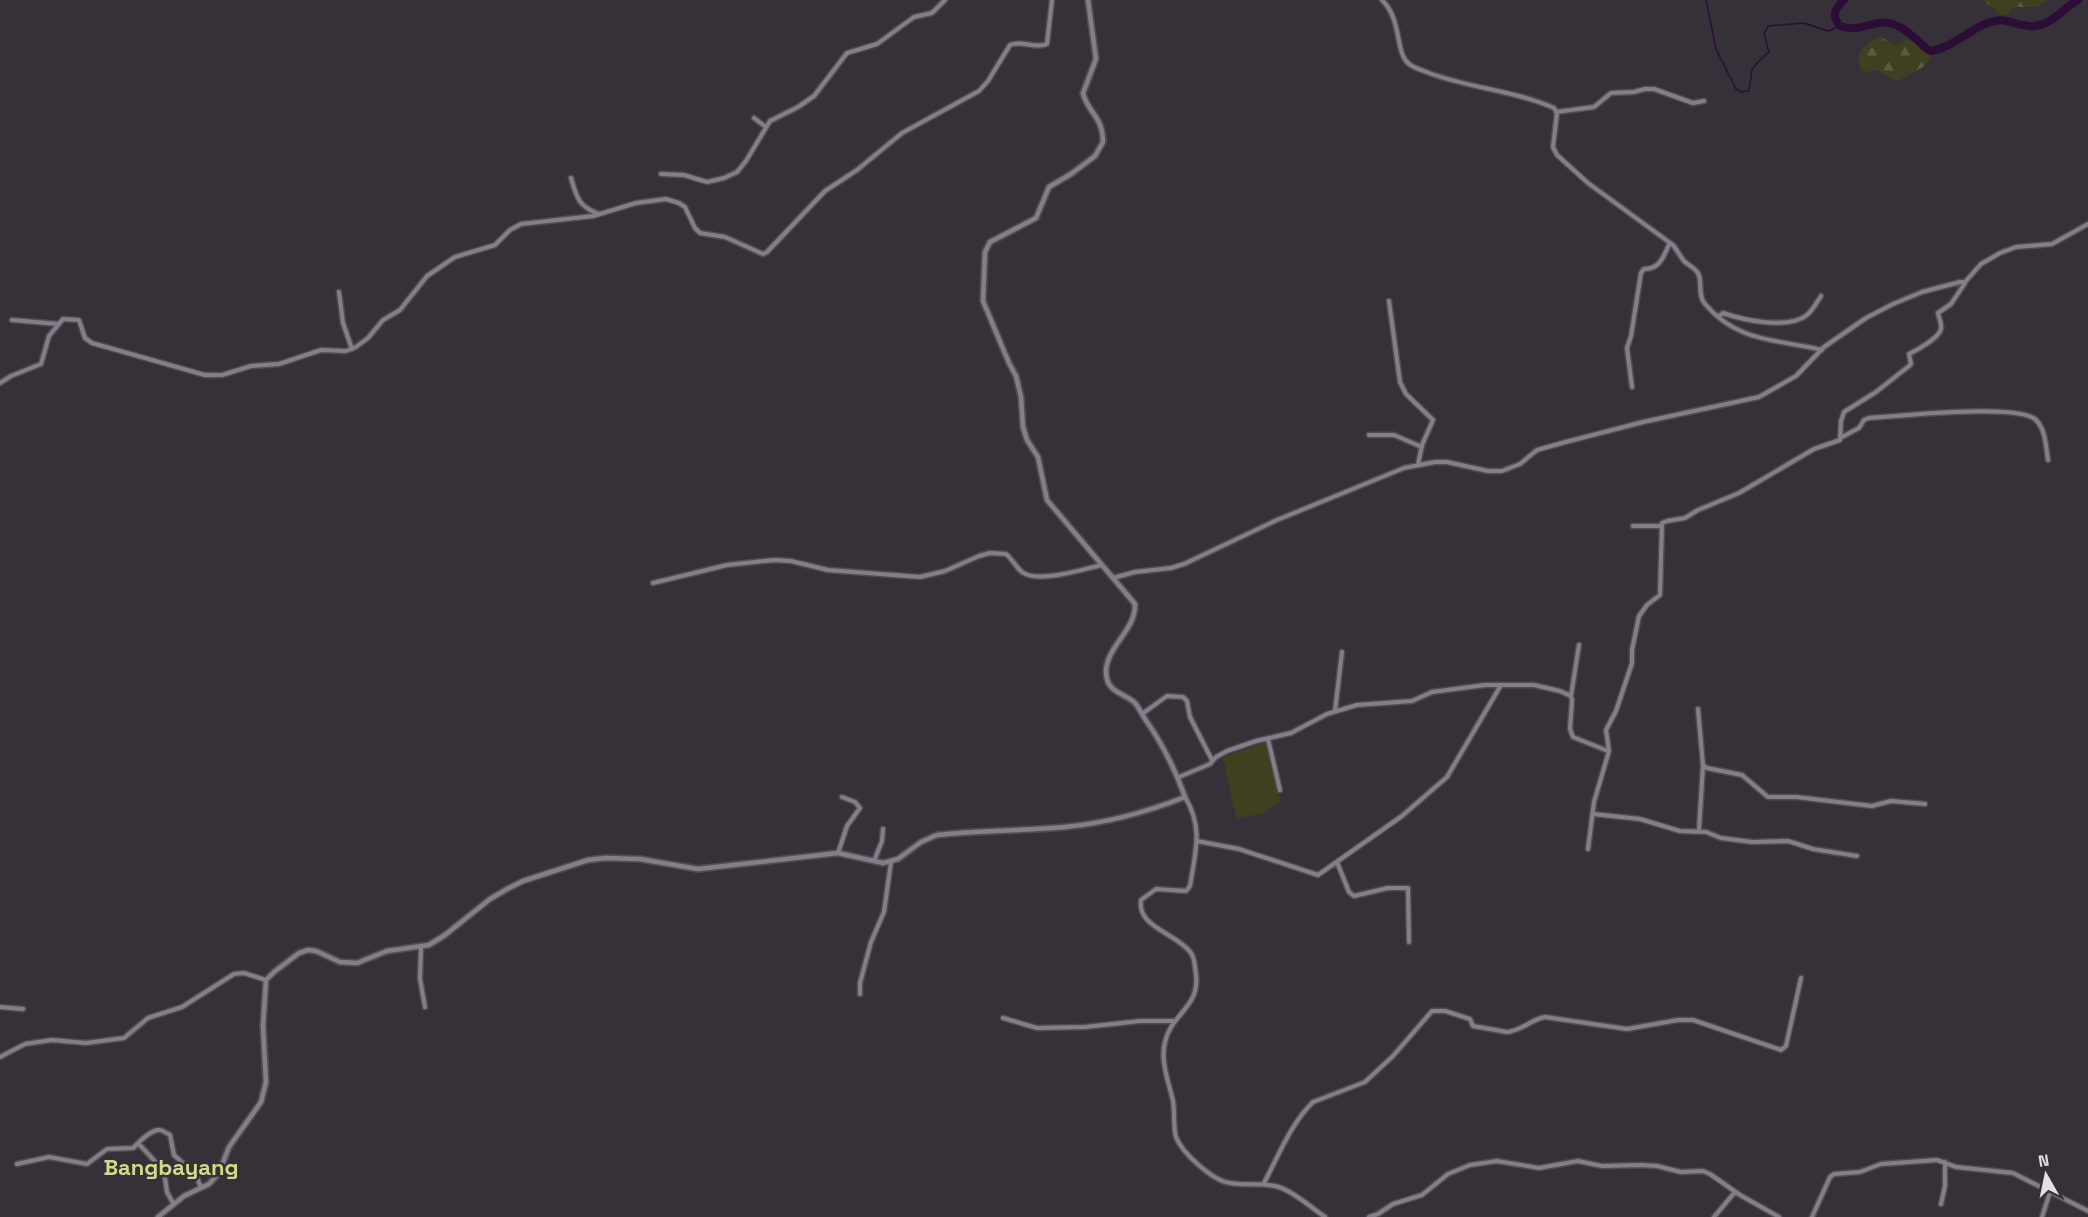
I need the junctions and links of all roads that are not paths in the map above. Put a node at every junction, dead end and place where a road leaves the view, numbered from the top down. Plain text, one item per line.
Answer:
1 (945, 0) edge
2 (1052, 0) edge
3 (1088, 0) edge
4 (1382, 0) edge
5 (1704, 101) dead end
6 (1556, 112) junction
7 (754, 118) dead end
8 (766, 127) junction
9 (661, 174) dead end
10 (571, 178) dead end
11 (600, 215) junction
12 (2088, 224) edge
13 (1670, 243) junction
14 (1965, 282) junction
15 (339, 292) dead end
16 (1821, 296) dead end
17 (1389, 301) dead end
18 (1719, 316) junction
19 (12, 320) dead end
20 (58, 324) junction
21 (352, 350) junction
22 (1822, 350) junction
23 (0, 383) edge
24 (1632, 387) dead end
25 (1369, 435) dead end
26 (1842, 438) junction
27 (1422, 447) junction
28 (2048, 460) dead end
29 (1418, 465) junction
30 (1633, 526) dead end
31 (1662, 526) junction
32 (1102, 565) junction
33 (1113, 578) junction
34 (653, 583) dead end
35 (1579, 645) dead end
36 (1342, 652) dead end
37 (1501, 684) junction
38 (1571, 696) junction
39 (1698, 709) dead end
40 (1335, 711) junction
41 (1142, 714) junction
42 (1268, 739) junction
43 (1609, 751) junction
44 (1212, 760) junction
45 (1703, 765) junction
46 (1179, 777) junction
47 (1280, 790) dead end
48 (1185, 796) junction
49 (842, 797) dead end
50 (1925, 804) dead end
51 (1593, 814) junction
52 (883, 829) dead end
53 (1699, 830) junction
54 (1197, 841) junction
55 (1588, 849) dead end
56 (838, 853) junction
57 (1857, 856) dead end
58 (873, 862) junction
59 (891, 862) junction
60 (1337, 862) junction
61 (1409, 942) dead end
62 (421, 946) junction
63 (1801, 978) dead end
64 (266, 980) junction
65 (860, 994) dead end
66 (0, 1007) edge
67 (425, 1007) dead end
68 (23, 1009) dead end
69 (1003, 1018) dead end
70 (1174, 1021) junction
71 (0, 1057) edge
72 (138, 1143) junction
73 (1945, 1162) junction
74 (17, 1164) dead end
75 (1263, 1183) junction
76 (201, 1189) junction
77 (1736, 1192) junction
78 (2050, 1192) junction
79 (173, 1203) junction
80 (1941, 1204) dead end
81 (2088, 1211) edge
82 (158, 1217) edge
83 (1325, 1217) edge
84 (1369, 1217) edge
85 (1713, 1217) edge
86 (1779, 1217) edge
87 (1812, 1217) edge
88 (2042, 1217) edge

1 - 8 street
2 - 11 street
3 - 32 street
4 - 6 street
5 - 6 street
6 - 13 street
7 - 8 street
8 - 9 street
10 - 11 street
11 - 21 street
12 - 14 street
13 - 18 street
13 - 24 street
14 - 22 street
14 - 26 street
15 - 21 street
16 - 18 street
17 - 27 street
18 - 22 street
19 - 20 street
20 - 21 street
20 - 23 street
22 - 29 street
25 - 27 street
26 - 28 street
26 - 31 street
27 - 29 street
29 - 33 street
30 - 31 street
31 - 43 street
32 - 33 street
32 - 34 street
33 - 41 street
35 - 38 street
36 - 40 street
37 - 38 street
37 - 40 street
37 - 60 street
38 - 43 street
39 - 45 street
40 - 42 street
41 - 44 street
41 - 46 street
42 - 44 street
42 - 47 street
43 - 51 street
44 - 46 street
45 - 50 street
45 - 53 street
46 - 48 street
48 - 54 street
48 - 59 street
49 - 56 street
51 - 53 street
51 - 55 street
52 - 58 street
53 - 57 street
54 - 60 street
54 - 70 street
56 - 58 street
56 - 62 street
58 - 59 street
59 - 65 street
60 - 61 street
62 - 64 street
62 - 67 street
63 - 75 street
64 - 71 street
64 - 76 street
66 - 68 street
69 - 70 street
70 - 75 street
72 - 74 street
72 - 76 street
72 - 79 street
73 - 78 street
73 - 80 street
73 - 87 street
75 - 83 street
76 - 79 street
77 - 84 street
77 - 85 street
77 - 86 street
78 - 81 street
78 - 88 street
79 - 82 street

